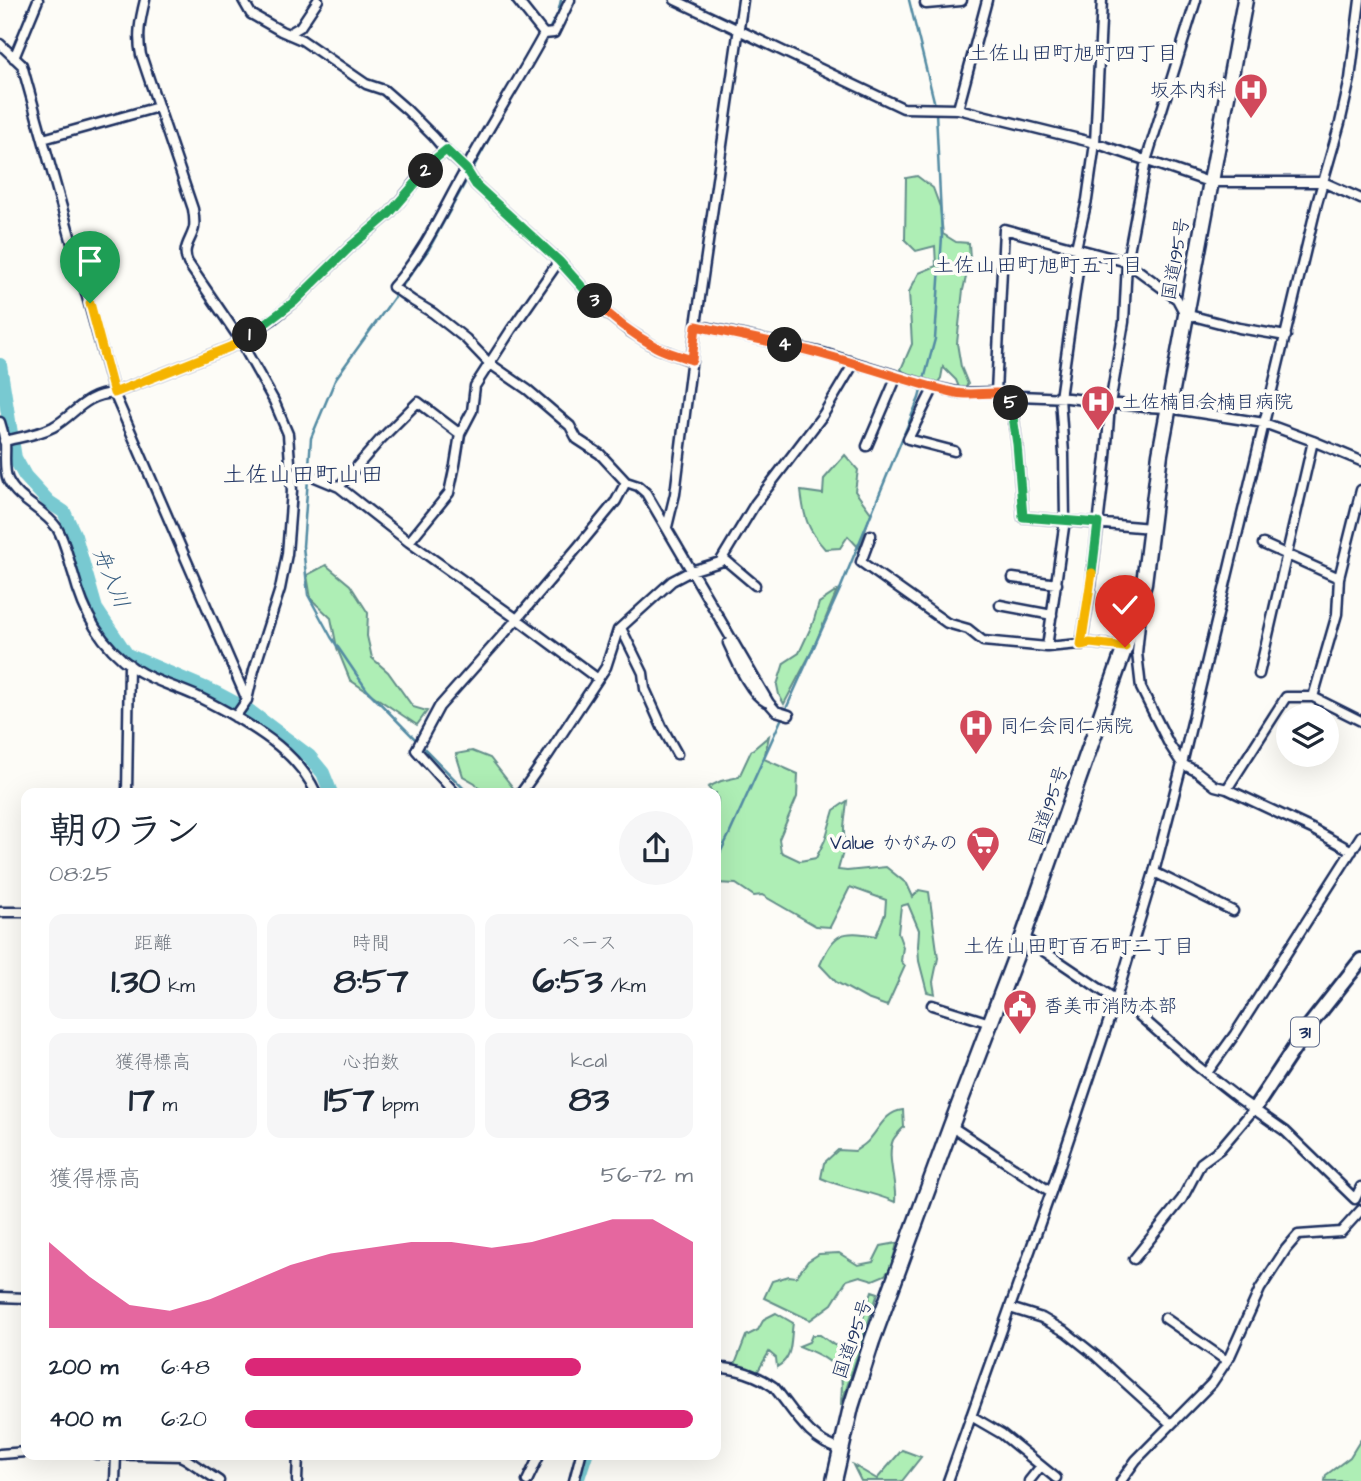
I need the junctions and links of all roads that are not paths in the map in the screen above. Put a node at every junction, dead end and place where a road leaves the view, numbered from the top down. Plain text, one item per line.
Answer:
1 (37, 0) edge
2 (145, 0) edge
3 (243, 0) edge
4 (318, 0) edge
5 (517, 0) edge
6 (570, 0) edge
7 (675, 0) edge
8 (743, 0) edge
9 (961, 0) edge
10 (986, 0) edge
11 (1102, 0) edge
12 (1196, 0) edge
13 (1245, 0) edge
14 (1360, 0) edge
15 (926, 1) edge
16 (739, 31) junction
17 (288, 34) junction
18 (544, 34) junction
19 (0, 44) edge
20 (13, 58) junction
21 (158, 107) junction
22 (958, 109) junction
23 (43, 139) junction
24 (1095, 143) junction
25 (446, 150) junction
26 (1146, 161) junction
27 (466, 169) junction
28 (1209, 182) junction
29 (1322, 182) junction
30 (1361, 200) edge
31 (1076, 248) junction
32 (559, 261) junction
33 (1127, 262) junction
34 (1185, 314) junction
35 (696, 326) junction
36 (1286, 336) junction
37 (240, 340) junction
38 (692, 360) junction
39 (489, 363) junction
40 (854, 363) junction
41 (897, 376) junction
42 (932, 387) junction
43 (996, 392) junction
44 (114, 393) junction
45 (1010, 394) junction
46 (1060, 398) junction
47 (1110, 404) junction
48 (1168, 408) junction
49 (0, 422) edge
50 (1264, 423) junction
51 (460, 434) junction
52 (10, 439) junction
53 (1313, 441) junction
54 (867, 446) dead end
55 (954, 451) dead end
56 (1361, 461) edge
57 (3, 473) edge
58 (292, 475) junction
59 (626, 482) junction
60 (339, 487) junction
61 (1361, 490) edge
62 (1065, 520) junction
63 (1098, 523) junction
64 (667, 527) junction
65 (1151, 528) junction
66 (872, 535) dead end
67 (409, 542) junction
68 (1263, 544) dead end
69 (1286, 554) junction
70 (723, 558) junction
71 (691, 571) junction
72 (1013, 578) dead end
73 (1339, 578) junction
74 (1144, 583) junction
75 (1057, 584) junction
76 (755, 585) dead end
77 (1000, 605) dead end
78 (1052, 615) junction
79 (517, 619) junction
80 (621, 628) junction
81 (1081, 645) junction
82 (1125, 647) junction
83 (1047, 648) junction
84 (129, 664) junction
85 (1259, 674) dead end
86 (598, 679) junction
87 (1313, 697) junction
88 (247, 700) junction
89 (789, 716) dead end
90 (235, 717) junction
91 (1361, 721) edge
92 (677, 754) dead end
93 (1182, 764) junction
94 (127, 788) edge
95 (314, 788) edge
96 (450, 788) edge
97 (525, 788) edge
98 (1227, 789) junction
99 (1361, 836) edge
100 (1352, 851) junction
101 (1154, 872) junction
102 (1233, 911) dead end
103 (0, 912) edge
104 (21, 912) edge
105 (1023, 937) junction
106 (1361, 960) edge
107 (1116, 999) junction
108 (932, 1005) dead end
109 (990, 1023) junction
110 (1207, 1073) junction
111 (1254, 1109) junction
112 (951, 1126) junction
113 (1361, 1187) edge
114 (1051, 1192) junction
115 (1359, 1204) edge
116 (1134, 1259) dead end
117 (0, 1297) edge
118 (21, 1298) edge
119 (1010, 1308) junction
120 (1165, 1318) dead end
121 (1227, 1361) junction
122 (721, 1368) edge
123 (971, 1416) junction
124 (1171, 1424) junction
125 (841, 1449) junction
126 (21, 1452) edge
127 (0, 1454) edge
128 (116, 1460) edge
129 (188, 1460) edge
130 (298, 1460) edge
131 (537, 1460) edge
132 (579, 1460) edge
133 (1041, 1466) junction
134 (1056, 1479) dead end
135 (1125, 1480) edge
136 (115, 1481) edge
137 (219, 1481) edge
138 (297, 1481) edge
139 (527, 1481) edge
140 (574, 1481) edge
141 (834, 1481) edge
142 (948, 1481) edge
143 (1029, 1481) edge

1 - 20 street
2 - 21 street
3 - 17 street
4 - 17 street
5 - 18 street
6 - 18 street
7 - 16 street
8 - 16 street
9 - 15 street
10 - 22 street
11 - 24 street
12 - 26 street
13 - 28 highway, 国道195号
14 - 29 street
16 - 22 street
16 - 35 street
17 - 25 street
18 - 27 street
19 - 20 street
20 - 23 street
21 - 23 street
21 - 37 street
22 - 24 street
23 - 44 street
24 - 26 street
24 - 31 street
25 - 27 street
25 - 37 street
26 - 28 street
26 - 33 street
27 - 32 street
27 - 39 street
28 - 29 street
28 - 34 highway, 国道195号
29 - 30 street
29 - 36 street
31 - 33 street
31 - 43 street
31 - 46 street
32 - 38 street
32 - 39 street
33 - 34 street
33 - 47 street
34 - 36 street
34 - 48 highway, 国道195号
35 - 38 street
35 - 40 street
36 - 50 street
37 - 44 street
37 - 58 street
38 - 64 street
39 - 51 street
39 - 59 street
40 - 41 street
40 - 70 street
41 - 42 street
41 - 54 street
42 - 43 street
42 - 55 street
43 - 45 street
44 - 52 street
44 - 88 street
45 - 46 street
45 - 62 street
46 - 47 street
46 - 62 street
47 - 48 street
47 - 63 street
48 - 50 street
48 - 65 highway, 国道195号
49 - 52 street
50 - 53 street
50 - 93 street
51 - 60 street
51 - 67 street
52 - 57 street
53 - 56 street
53 - 69 street
57 - 84 street
58 - 60 street
58 - 88 street
59 - 64 street
59 - 79 street
60 - 67 street
61 - 73 street
62 - 63 street
62 - 75 street
63 - 65 street
63 - 81 street
64 - 71 street
65 - 74 highway, 国道195号
66 - 83 street
67 - 79 street
68 - 69 street
69 - 73 street
69 - 85 street
70 - 71 street
70 - 76 street
71 - 80 street
71 - 89 street
72 - 75 street
73 - 87 street
74 - 82 highway, 国道195号
74 - 93 street
75 - 78 street
77 - 78 street
78 - 83 street
79 - 86 street
79 - 96 street
80 - 86 street
80 - 92 street
81 - 82 street
81 - 83 street
82 - 105 highway, 国道195号
84 - 90 street
84 - 94 street
86 - 97 street
87 - 91 street
87 - 98 street
88 - 90 street
90 - 95 street
93 - 98 street
93 - 101 street
98 - 100 street
99 - 100 street
100 - 110 street
101 - 102 street
101 - 107 street
103 - 104 street
105 - 107 street
105 - 109 highway, 国道195号
106 - 111 main road, 31
107 - 110 street
107 - 114 street
108 - 109 street
109 - 112 highway, 国道195号
110 - 111 street
111 - 115 street
111 - 116 street
112 - 114 street
112 - 125 highway, 国道195号
113 - 115 street
114 - 119 street
115 - 121 street
117 - 118 street
119 - 123 street
119 - 124 street
120 - 121 street
121 - 124 street
122 - 125 street
123 - 133 street
123 - 142 street
124 - 135 street
125 - 141 highway, 国道195号
126 - 127 street
128 - 136 street
129 - 137 street
130 - 138 street
131 - 139 street
132 - 140 street
133 - 134 street
133 - 143 street

